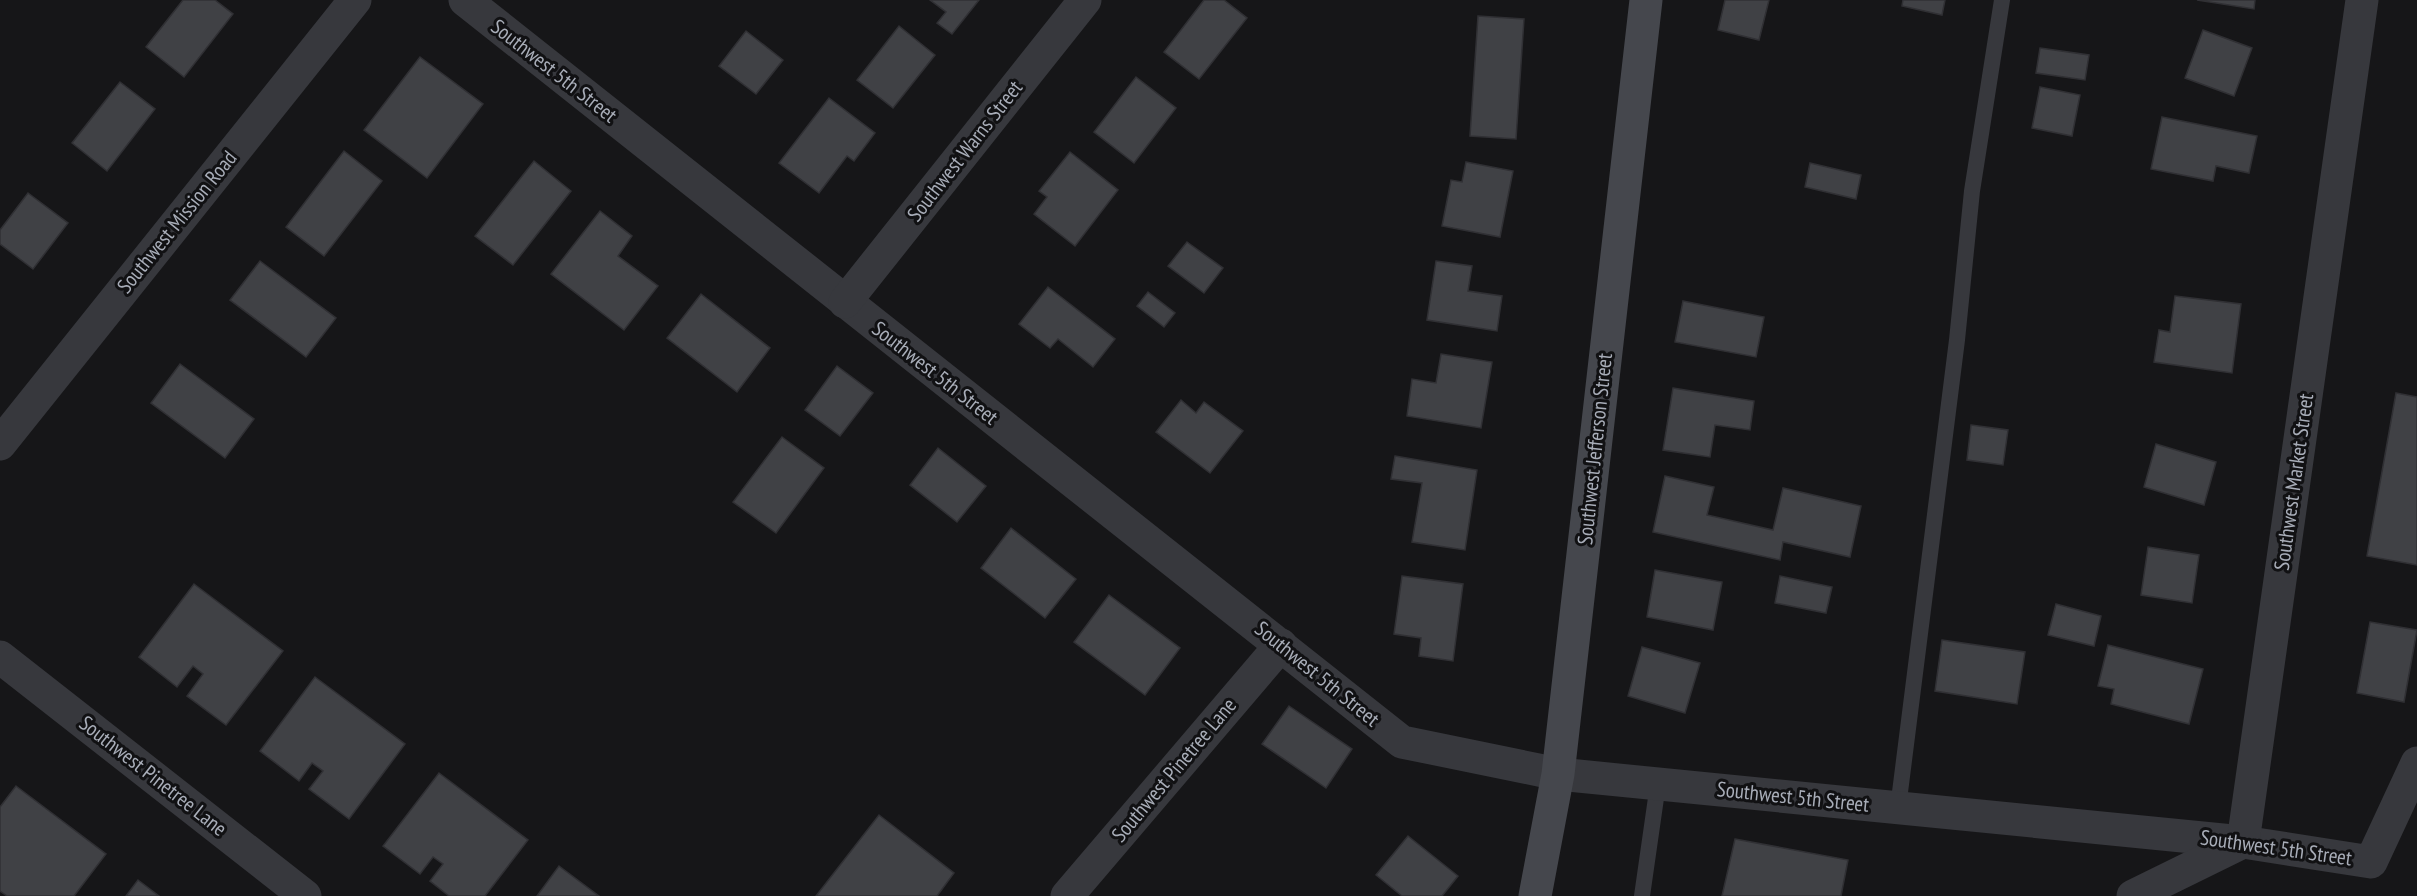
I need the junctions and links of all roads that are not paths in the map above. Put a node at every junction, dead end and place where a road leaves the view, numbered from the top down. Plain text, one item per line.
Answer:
1 (355, 0) edge
2 (465, 0) edge
3 (1085, 0) edge
4 (1646, 0) edge
5 (2002, 0) edge
6 (2362, 0) edge
7 (845, 302) junction
8 (0, 444) edge
9 (1281, 645) junction
10 (0, 657) edge
11 (2417, 763) edge
12 (1558, 774) junction
13 (1658, 784) junction
14 (1898, 808) junction
15 (2243, 842) junction
16 (305, 896) edge
17 (1067, 896) edge
18 (1535, 896) edge
19 (1642, 896) edge
20 (2133, 896) edge

1 - 8 street, Southwest Mission Road
2 - 7 street, Southwest 5th Street
3 - 7 street, Southwest Warns Street
4 - 12 main road, Southwest Jefferson Street
5 - 14 lane
6 - 15 street, Southwest Market Street
7 - 9 street, Southwest 5th Street
9 - 12 street, Southwest 5th Street
9 - 17 street, Southwest Pinetree Lane
10 - 16 street, Southwest Pinetree Lane
11 - 15 street, Southwest 5th Street
12 - 13 street, Southwest 5th Street
12 - 18 main road, Southwest Jefferson Street
13 - 14 street, Southwest 5th Street
13 - 19 lane
14 - 15 street, Southwest 5th Street
15 - 20 street

